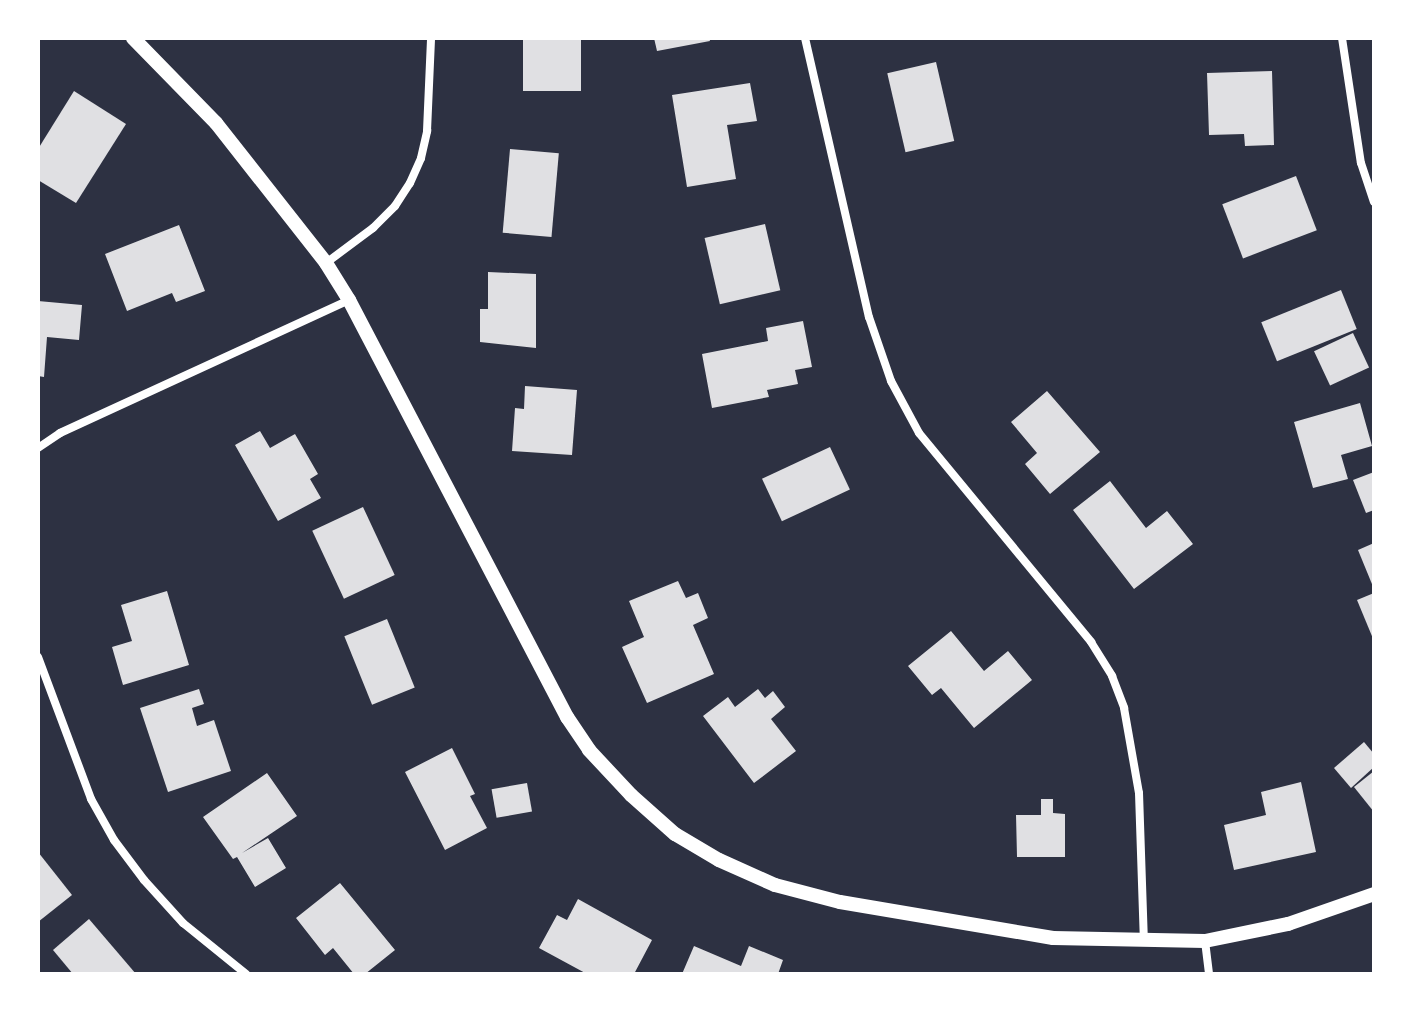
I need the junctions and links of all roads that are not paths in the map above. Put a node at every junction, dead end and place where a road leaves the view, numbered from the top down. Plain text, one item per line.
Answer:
1 (133, 38) edge
2 (431, 38) edge
3 (805, 38) edge
4 (1342, 38) edge
5 (1374, 202) edge
6 (326, 263) junction
7 (349, 300) junction
8 (38, 448) edge
9 (38, 657) edge
10 (1374, 894) edge
11 (1205, 941) junction
12 (1144, 942) junction
13 (246, 974) edge
14 (1209, 974) edge

1 - 6 street
2 - 6 street
3 - 12 street
4 - 5 street
6 - 7 street
7 - 8 street
7 - 12 street
9 - 13 street
10 - 11 street
11 - 12 street
11 - 14 street

